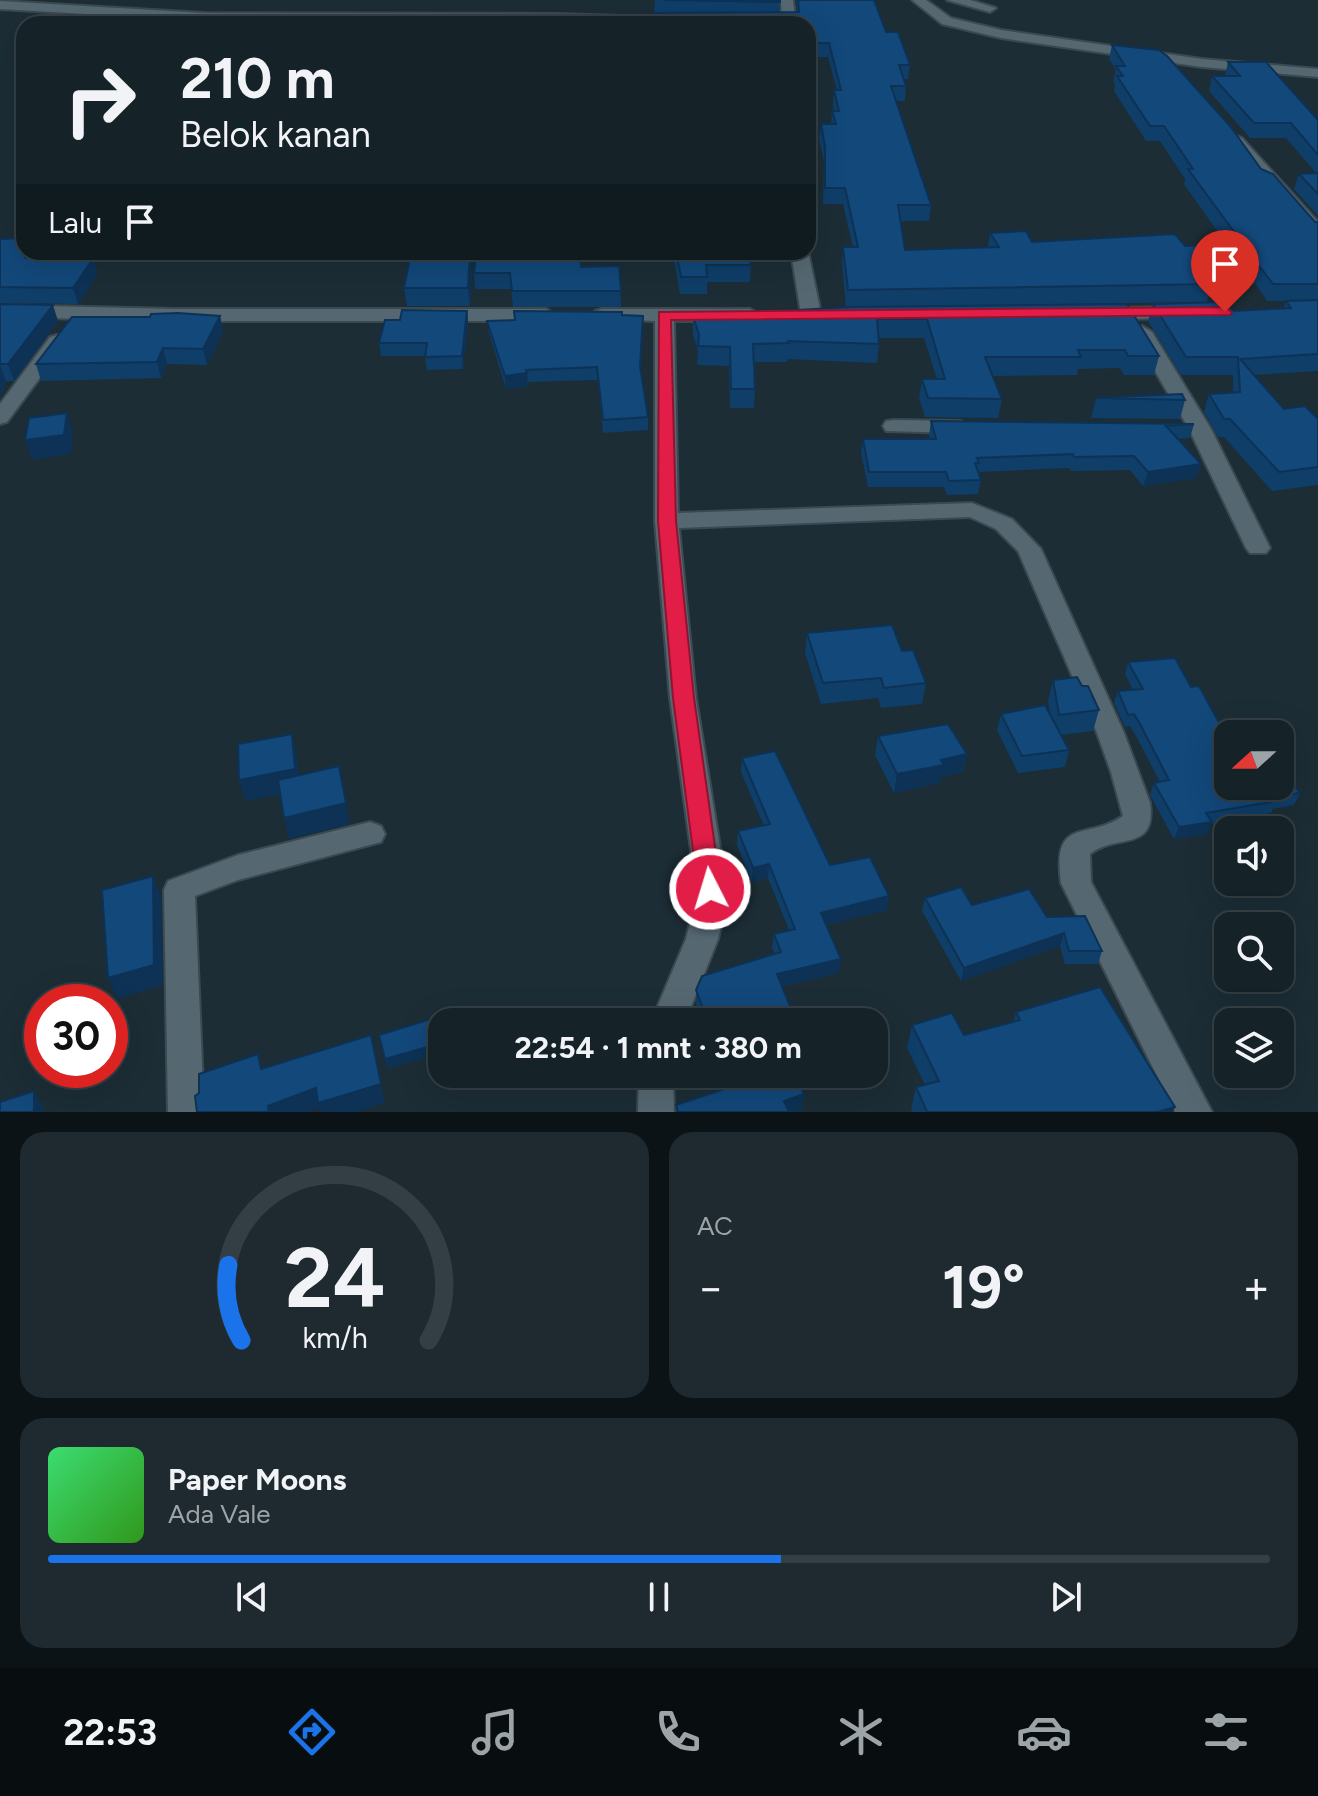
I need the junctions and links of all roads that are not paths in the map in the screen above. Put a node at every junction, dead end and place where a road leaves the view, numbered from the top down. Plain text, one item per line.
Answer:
1 (918, 0) edge
2 (953, 0) edge
3 (0, 5) edge
4 (990, 8) dead end
5 (187, 16) edge
6 (1318, 73) edge
7 (1228, 130) edge
8 (1318, 232) edge
9 (801, 260) edge
10 (0, 311) edge
11 (1209, 312) edge
12 (77, 314) junction
13 (811, 314) edge
14 (1085, 314) edge
15 (1131, 314) junction
16 (664, 315) junction
17 (767, 315) edge
18 (0, 418) edge
19 (894, 426) dead end
20 (985, 427) edge
21 (1168, 429) edge
22 (1200, 429) junction
23 (667, 521) junction
24 (1258, 548) dead end
25 (370, 834) dead end
26 (674, 1008) edge
27 (656, 1088) edge
28 (186, 1112) edge
29 (656, 1112) edge
30 (1194, 1112) edge

1 - 6 street
2 - 4 street
3 - 5 street
7 - 8 street
9 - 13 street
10 - 12 street
11 - 15 street
12 - 16 street
12 - 18 street
14 - 15 street
15 - 22 street
16 - 17 street
16 - 23 street
19 - 20 street
21 - 22 street
22 - 24 street
23 - 26 street
23 - 30 street
25 - 28 street
27 - 29 street

